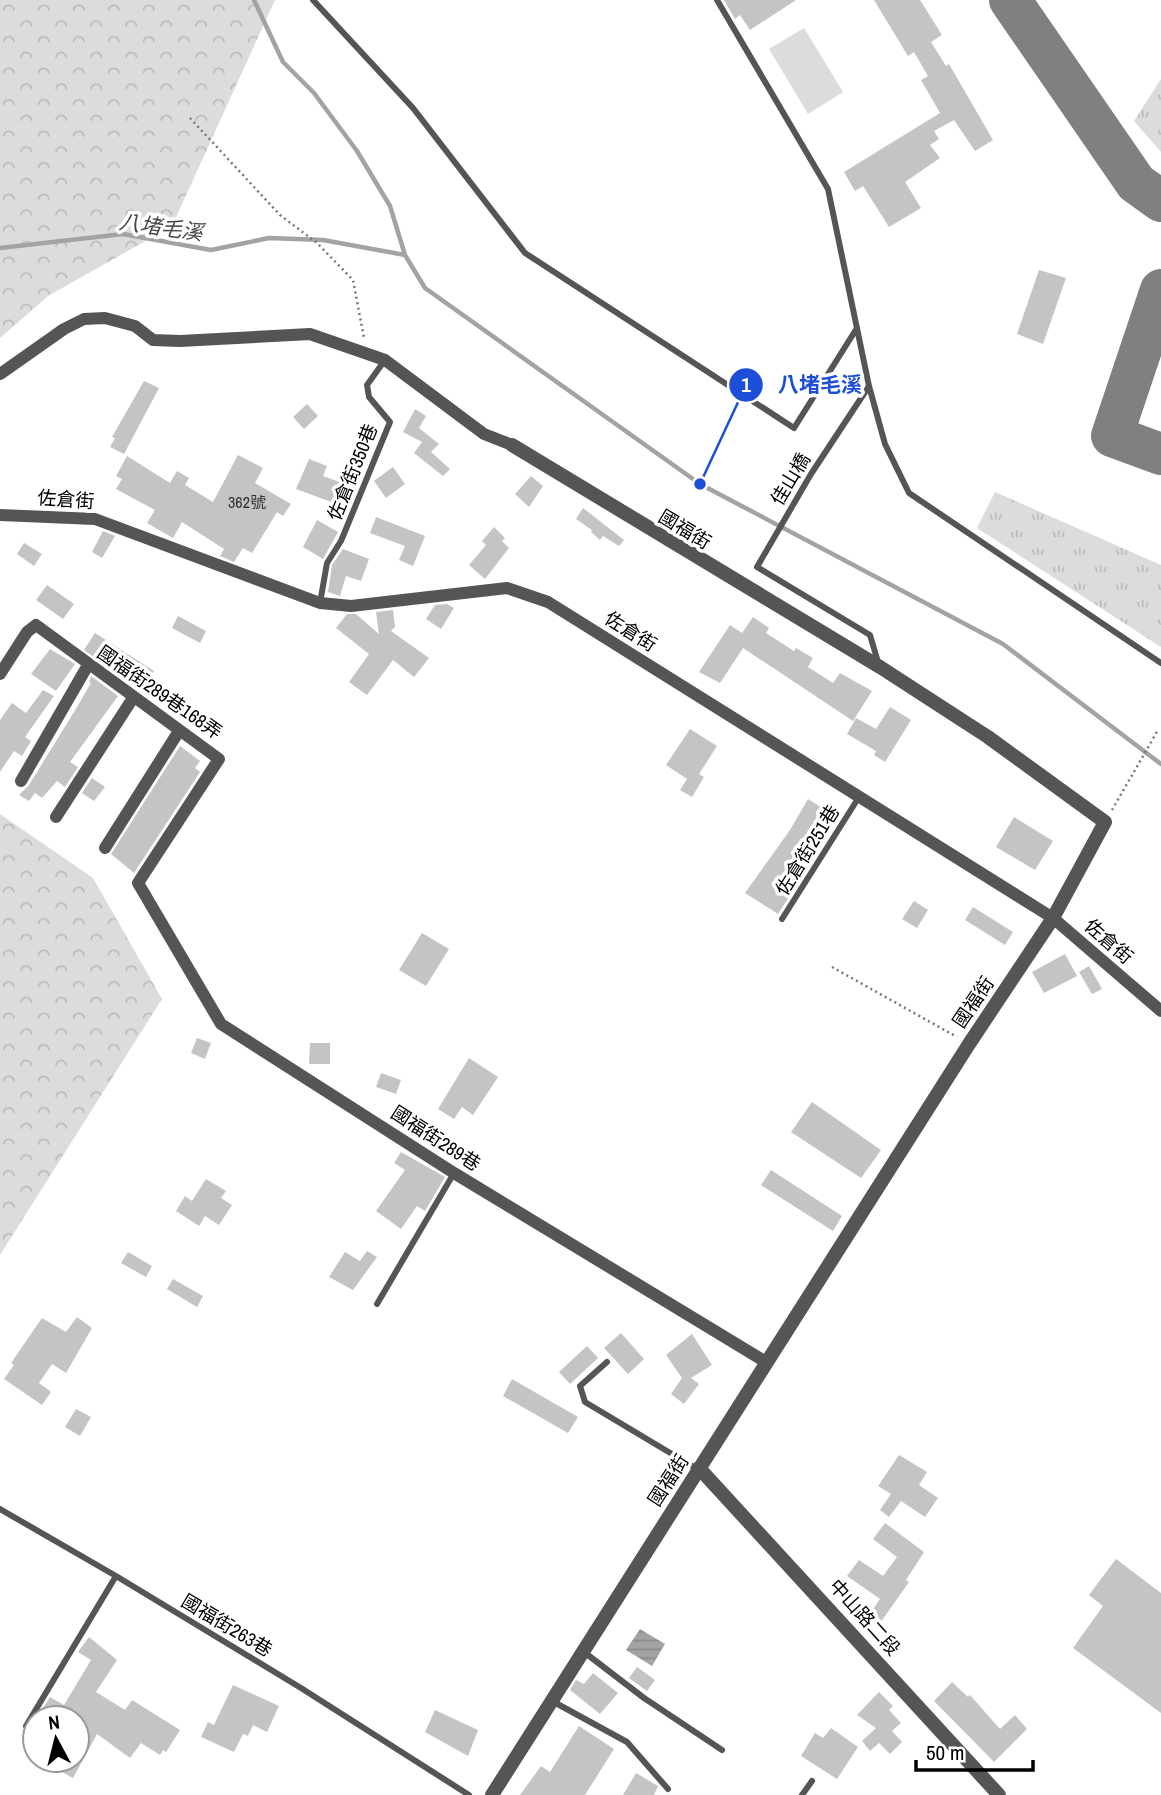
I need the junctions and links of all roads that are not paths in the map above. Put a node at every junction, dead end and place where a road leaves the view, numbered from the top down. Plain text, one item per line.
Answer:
1 (313, 0) edge
2 (717, 0) edge
3 (857, 328) junction
4 (385, 360) junction
5 (0, 374) edge
6 (869, 386) junction
7 (512, 445) joint
8 (0, 515) edge
9 (320, 603) junction
10 (1161, 663) edge
11 (88, 665) junction
12 (880, 667) junction
13 (0, 674) edge
14 (133, 698) junction
15 (179, 731) junction
16 (21, 781) dead end
17 (859, 797) junction
18 (56, 817) dead end
19 (105, 848) dead end
20 (140, 890) joint
21 (1053, 918) junction
22 (782, 919) dead end
23 (1161, 1011) edge
24 (454, 1173) junction
25 (377, 1304) dead end
26 (607, 1362) dead end
27 (766, 1362) junction
28 (698, 1468) junction
29 (0, 1509) edge
30 (116, 1576) junction
31 (583, 1650) junction
32 (551, 1700) junction
33 (39, 1704) edge
34 (722, 1751) dead end
35 (812, 1781) dead end
36 (668, 1789) dead end
37 (469, 1795) edge
38 (492, 1795) edge
39 (802, 1795) edge
40 (999, 1795) edge

1 - 3 lane
2 - 3 lane
3 - 6 lane
4 - 5 street
4 - 7 street
4 - 9 lane, 佐倉街350巷
6 - 10 lane
6 - 12 lane, 佳山橋
7 - 12 street, 國福街
8 - 9 street, 佐倉街
9 - 17 street, 佐倉街
11 - 13 street, 國福街289巷168弄
11 - 14 street, 國福街289巷168弄
11 - 16 street
12 - 21 street, 國福街
14 - 15 street, 國福街289巷168弄
14 - 18 street
15 - 19 street
15 - 20 street, 國福街289巷168弄
17 - 21 street, 佐倉街
17 - 22 lane, 佐倉街251巷
20 - 24 street, 國福街289巷
21 - 23 street, 佐倉街
21 - 27 street, 國福街
24 - 25 lane
24 - 27 street, 國福街289巷
26 - 28 lane
27 - 28 street, 國福街
28 - 31 street, 國福街
28 - 40 street, 中山路二段
29 - 30 lane, 國福街263巷
30 - 33 lane
30 - 37 lane, 國福街263巷
31 - 32 street, 國福街
31 - 34 lane
32 - 36 lane
32 - 38 street, 國福街
35 - 39 lane

